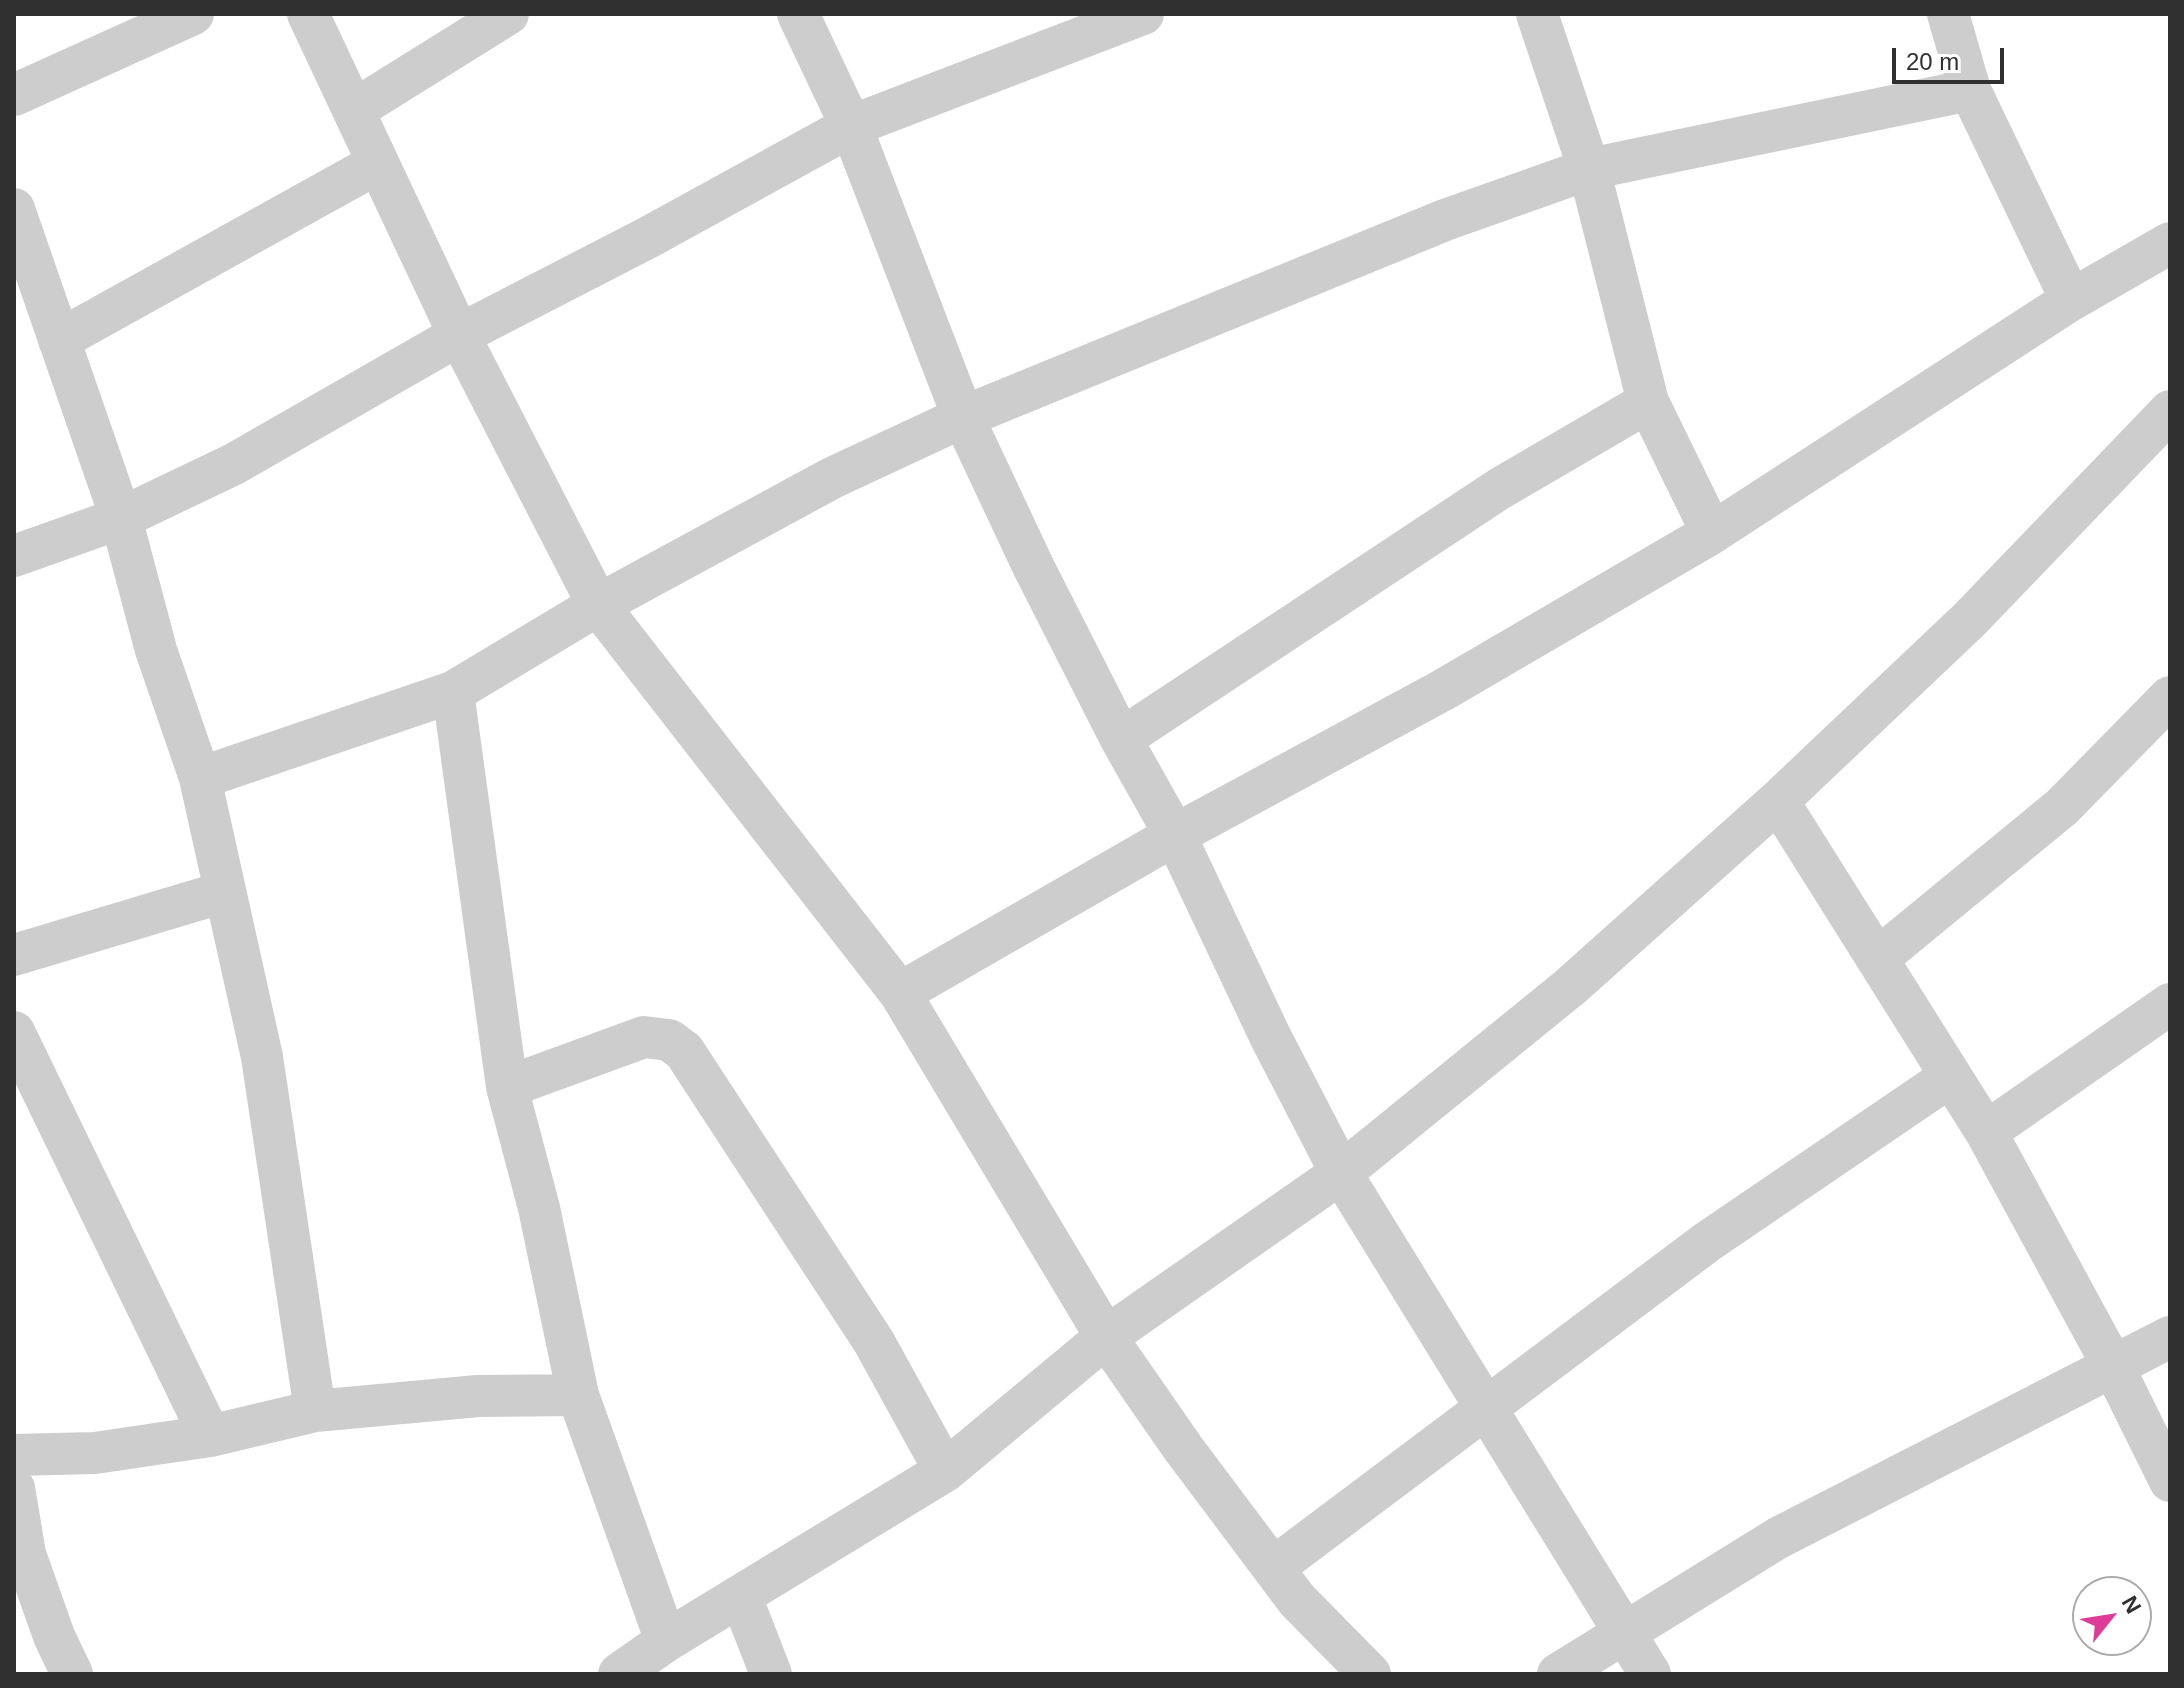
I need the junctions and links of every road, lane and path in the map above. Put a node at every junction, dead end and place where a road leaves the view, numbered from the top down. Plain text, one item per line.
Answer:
1 (193, 14) edge
2 (308, 14) edge
3 (508, 14) edge
4 (798, 14) edge
5 (1143, 14) edge
6 (1537, 14) edge
7 (1948, 14) edge
8 (1970, 90) junction
9 (14, 95) edge
10 (354, 110) junction
11 (851, 126) junction
12 (378, 163) junction
13 (1589, 169) junction
14 (14, 209) edge
15 (2170, 243) edge
16 (2071, 300) junction
17 (459, 335) junction
18 (59, 340) junction
19 (1648, 402) junction
20 (2170, 411) edge
21 (963, 417) junction
22 (121, 518) junction
23 (1712, 533) junction
24 (14, 556) edge
25 (598, 605) junction
26 (453, 692) junction
27 (2170, 697) edge
28 (1121, 739) junction
29 (200, 778) junction
30 (1778, 801) junction
31 (1175, 835) junction
32 (224, 892) junction
33 (14, 955) edge
34 (1877, 959) junction
35 (900, 993) junction
36 (2170, 1004) edge
37 (14, 1032) edge
38 (1951, 1076) junction
39 (507, 1087) junction
40 (1986, 1132) junction
41 (1341, 1173) junction
42 (1106, 1337) junction
43 (2170, 1337) edge
44 (2113, 1366) junction
45 (578, 1395) junction
46 (1487, 1406) junction
47 (315, 1411) junction
48 (210, 1436) junction
49 (14, 1455) edge
50 (945, 1471) junction
51 (2170, 1481) edge
52 (14, 1488) edge
53 (1273, 1568) junction
54 (741, 1597) junction
55 (1624, 1633) junction
56 (666, 1641) junction
57 (72, 1674) edge
58 (619, 1674) edge
59 (771, 1674) edge
60 (1370, 1674) edge
61 (1558, 1674) edge
62 (1650, 1674) edge

1 - 9 street
2 - 10 street
3 - 10 street
4 - 11 street
5 - 11 street
6 - 13 street
7 - 8 street
8 - 13 street
8 - 16 street
10 - 12 street
11 - 17 street
11 - 21 street
12 - 17 street
12 - 18 street
13 - 19 street
13 - 21 street
14 - 18 street
15 - 16 street
16 - 23 street
17 - 22 street
17 - 25 street
18 - 22 street
19 - 23 street
19 - 28 street
20 - 30 street
21 - 25 street
21 - 28 street
22 - 24 street
22 - 29 street
23 - 31 street
25 - 26 street
25 - 35 street
26 - 29 street
26 - 39 street
27 - 34 street
28 - 31 street
29 - 32 street
30 - 34 street
30 - 41 street
31 - 35 street
31 - 41 street
32 - 33 street
32 - 47 street
34 - 38 street
35 - 42 street
36 - 40 street
37 - 48 street
38 - 40 street
38 - 46 street
39 - 45 street
39 - 50 street
40 - 44 street
41 - 42 street
41 - 46 street
42 - 50 street
42 - 53 street
43 - 44 street
44 - 51 street
44 - 55 street
45 - 47 street
45 - 56 street
46 - 53 street
46 - 55 street
47 - 48 street
48 - 49 street
50 - 54 street
52 - 57 street
53 - 60 street
54 - 56 street
54 - 59 street
55 - 61 street
55 - 62 street
56 - 58 street

